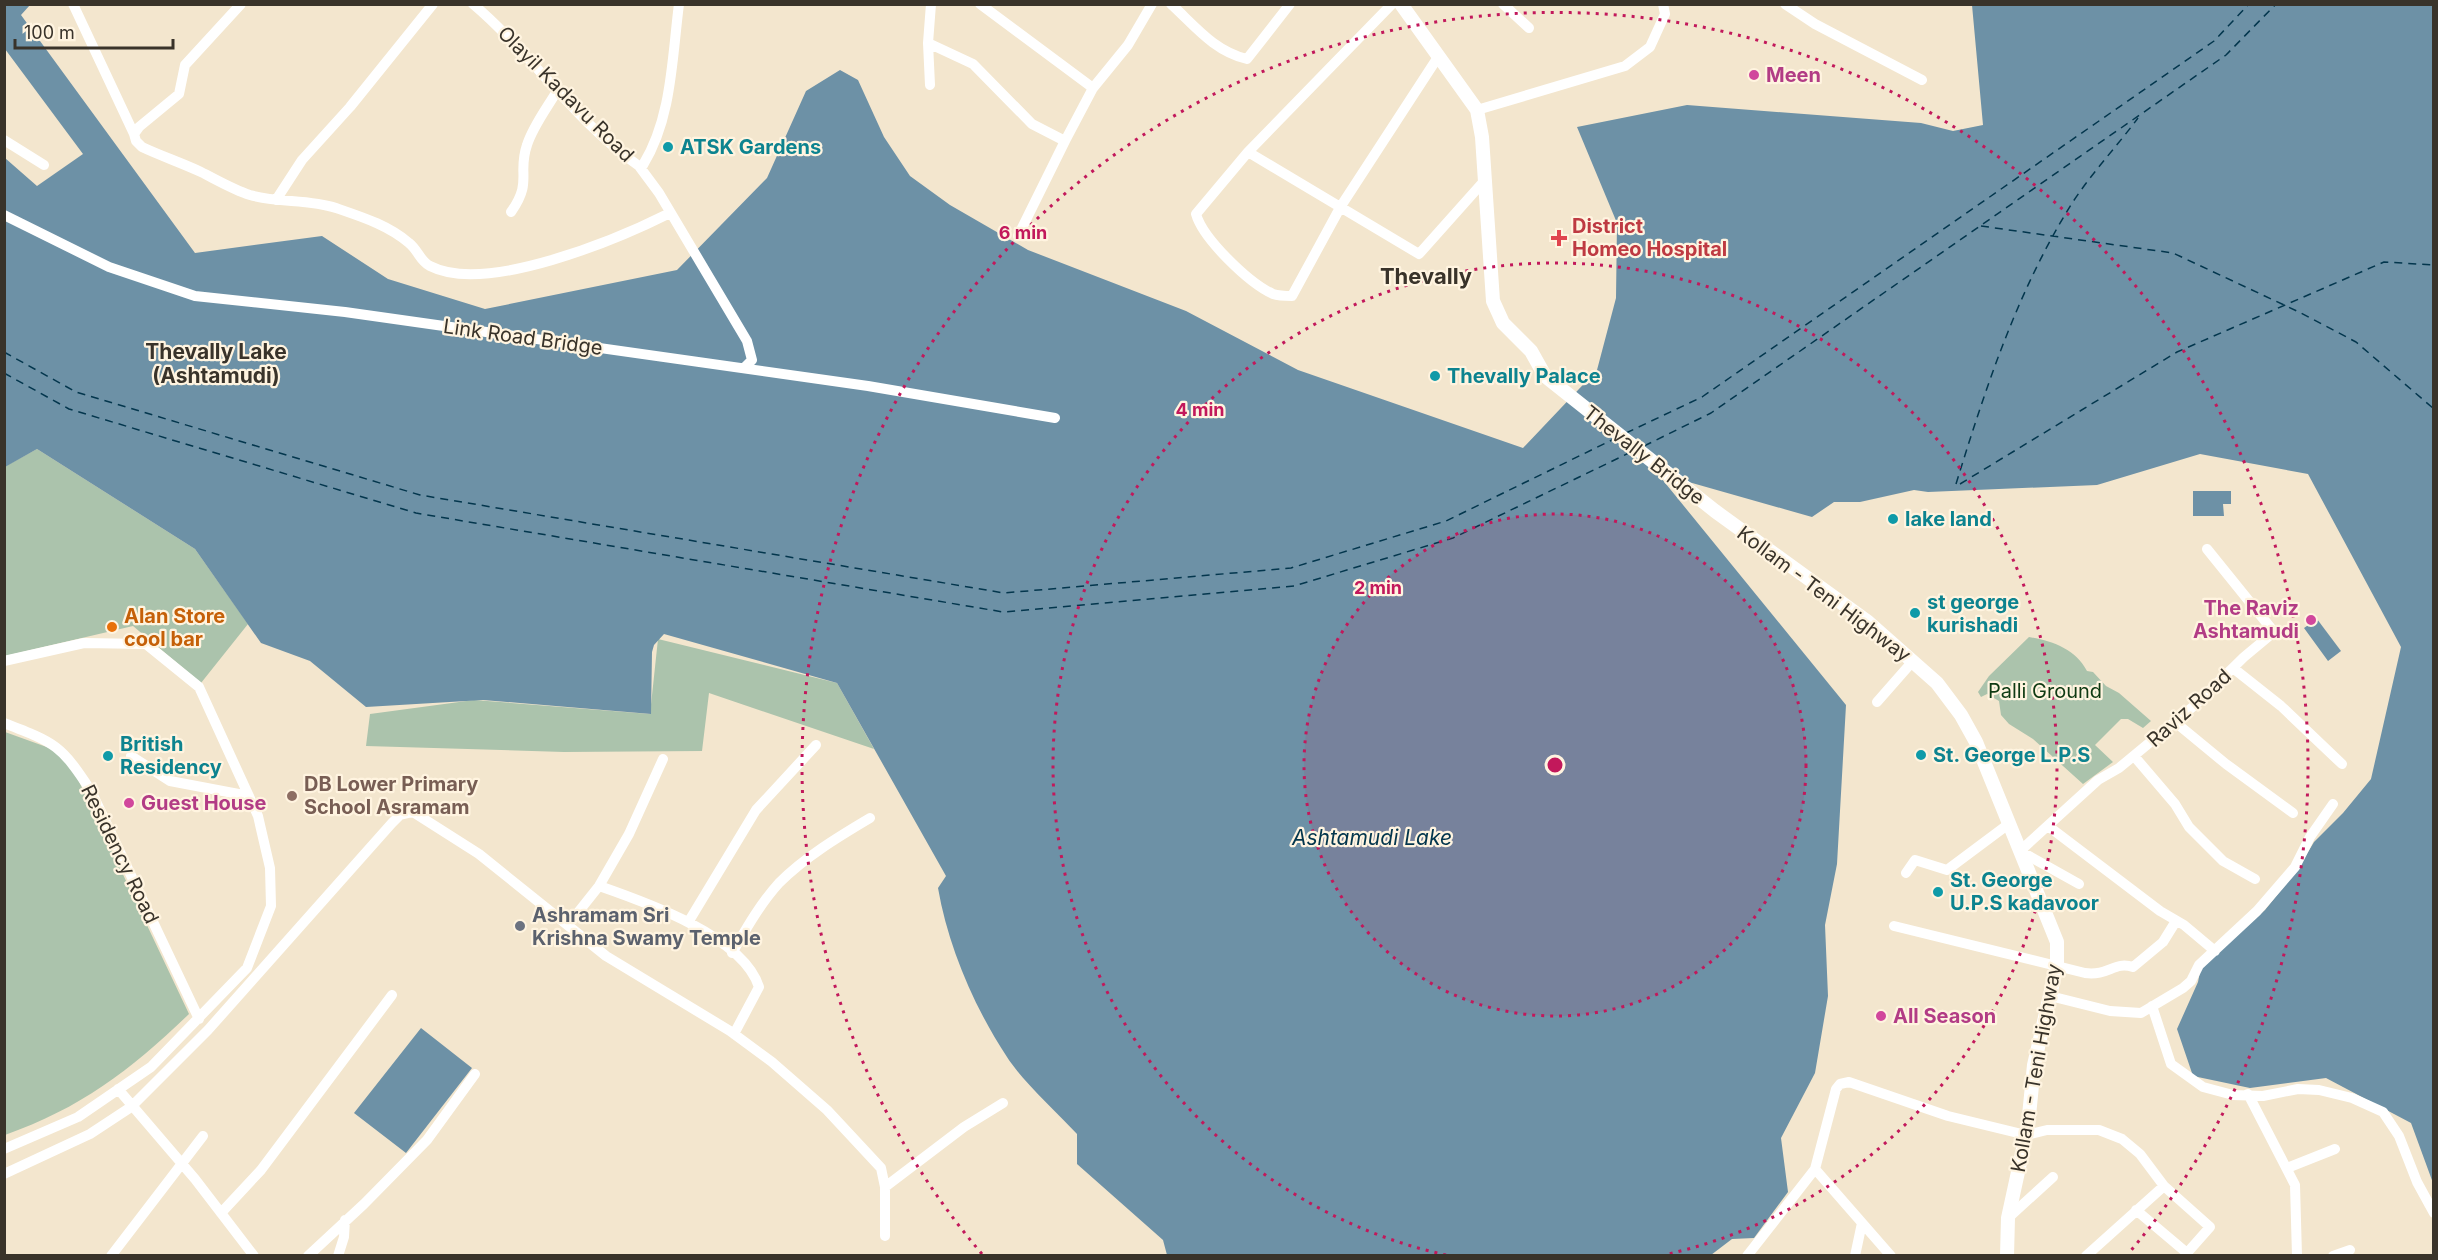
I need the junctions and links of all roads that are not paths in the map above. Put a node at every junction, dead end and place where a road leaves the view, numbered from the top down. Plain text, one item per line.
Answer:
1 (73, 4) edge
2 (242, 4) edge
3 (433, 4) edge
4 (473, 4) edge
5 (679, 4) edge
6 (931, 4) edge
7 (980, 4) edge
8 (1152, 4) edge
9 (1171, 4) edge
10 (1290, 4) edge
11 (1392, 4) edge
12 (1401, 4) edge
13 (1503, 4) edge
14 (1663, 4) edge
15 (1785, 4) edge
16 (1529, 28) dead end
17 (928, 44) junction
18 (1438, 57) junction
19 (1922, 80) dead end
20 (930, 85) dead end
21 (1093, 88) junction
22 (557, 91) junction
23 (1477, 110) junction
24 (134, 134) junction
25 (4, 140) edge
26 (1065, 141) junction
27 (1248, 152) junction
28 (44, 165) dead end
29 (639, 166) junction
30 (1485, 180) junction
31 (276, 200) junction
32 (1341, 206) junction
33 (511, 212) dead end
34 (670, 213) junction
35 (4, 215) edge
36 (1018, 236) dead end
37 (744, 368) junction
38 (1055, 418) dead end
39 (1715, 511) joint
40 (2207, 549) dead end
41 (4, 661) edge
42 (1913, 662) junction
43 (2233, 668) junction
44 (1877, 702) dead end
45 (2175, 722) junction
46 (4, 723) edge
47 (816, 745) dead end
48 (131, 756) dead end
49 (2134, 756) junction
50 (663, 759) dead end
51 (2342, 764) dead end
52 (249, 796) junction
53 (2333, 804) dead end
54 (2293, 813) dead end
55 (870, 818) dead end
56 (2010, 823) junction
57 (2048, 826) junction
58 (2020, 851) junction
59 (1906, 873) dead end
60 (2255, 879) dead end
61 (2079, 884) dead end
62 (599, 886) junction
63 (689, 921) junction
64 (2176, 921) junction
65 (568, 926) junction
66 (1894, 926) dead end
67 (2215, 951) junction
68 (732, 953) junction
69 (2058, 965) junction
70 (392, 995) dead end
71 (2050, 996) junction
72 (2152, 1006) junction
73 (199, 1019) junction
74 (734, 1034) junction
75 (475, 1074) dead end
76 (118, 1089) junction
77 (2248, 1094) junction
78 (1003, 1103) dead end
79 (131, 1107) junction
80 (2026, 1135) junction
81 (203, 1136) dead end
82 (7, 1148) edge
83 (2334, 1149) dead end
84 (181, 1165) junction
85 (2287, 1168) junction
86 (1815, 1169) junction
87 (4, 1173) edge
88 (2053, 1177) dead end
89 (2164, 1186) junction
90 (885, 1187) junction
91 (2136, 1209) junction
92 (221, 1213) junction
93 (2433, 1213) edge
94 (2007, 1218) junction
95 (345, 1220) junction
96 (1862, 1223) junction
97 (885, 1236) dead end
98 (2350, 1251) dead end
99 (313, 1254) edge
100 (111, 1256) edge
101 (254, 1256) edge
102 (338, 1256) edge
103 (1747, 1256) edge
104 (1855, 1256) edge
105 (1891, 1256) edge
106 (2007, 1256) edge
107 (2086, 1256) edge
108 (2297, 1256) edge
109 (2333, 1256) edge

1 - 24 street
2 - 24 street
3 - 31 street
4 - 22 street, Olayil Kadavu Road
5 - 29 street, Olayil Kadavu Road
6 - 17 street
7 - 21 street
8 - 21 street
9 - 10 street
11 - 27 street
12 - 18 main road
13 - 16 street
14 - 23 street
15 - 19 street
17 - 20 street
17 - 26 street
18 - 23 main road
18 - 32 street
21 - 26 street
22 - 29 street, Olayil Kadavu Road
22 - 33 street
23 - 30 main road
24 - 31 street
25 - 28 street
26 - 36 street
27 - 32 street
27 - 32 street
29 - 34 street
30 - 32 street
30 - 39 main road, Thevally Bridge
31 - 34 street
34 - 37 street
35 - 37 street, Link Road Bridge
37 - 38 street, Link Road Bridge
39 - 42 main road, Kollam - Teni Highway
40 - 43 street, Raviz Road
41 - 52 street
42 - 44 street
42 - 56 main road, Kollam - Teni Highway
43 - 45 street, Raviz Road
43 - 51 street
45 - 49 street, Raviz Road
45 - 54 street
46 - 73 street, Residency Road
47 - 63 street
48 - 52 street
49 - 57 street, Raviz Road
49 - 60 street
50 - 62 street
52 - 73 street
53 - 67 street
55 - 68 street
56 - 58 main road, Kollam - Teni Highway
56 - 59 street
57 - 58 street, Raviz Road
57 - 64 street
58 - 61 street
58 - 69 main road, Kollam - Teni Highway
62 - 63 street
62 - 65 street
63 - 68 street
64 - 67 street
64 - 69 street
65 - 74 street
65 - 79 street
66 - 69 street
67 - 72 street
68 - 74 street
69 - 71 main road, Kollam - Teni Highway
70 - 92 street
71 - 72 street
71 - 80 main road, Kollam - Teni Highway
72 - 77 street
73 - 76 street
74 - 90 street
75 - 95 street
76 - 79 street
76 - 82 street
77 - 85 street
77 - 93 street
78 - 90 street
79 - 84 street
79 - 87 street
80 - 86 street
80 - 89 street
80 - 94 main road, Kollam - Teni Highway
81 - 84 street
83 - 85 street
84 - 92 street
84 - 100 street
85 - 108 street
86 - 96 street
86 - 103 street
88 - 94 street
89 - 91 street
89 - 91 street
90 - 97 street
91 - 107 street
92 - 101 street
94 - 106 main road, Kollam - Teni Highway
95 - 99 street
95 - 102 street
96 - 104 street
96 - 105 street
98 - 109 street

